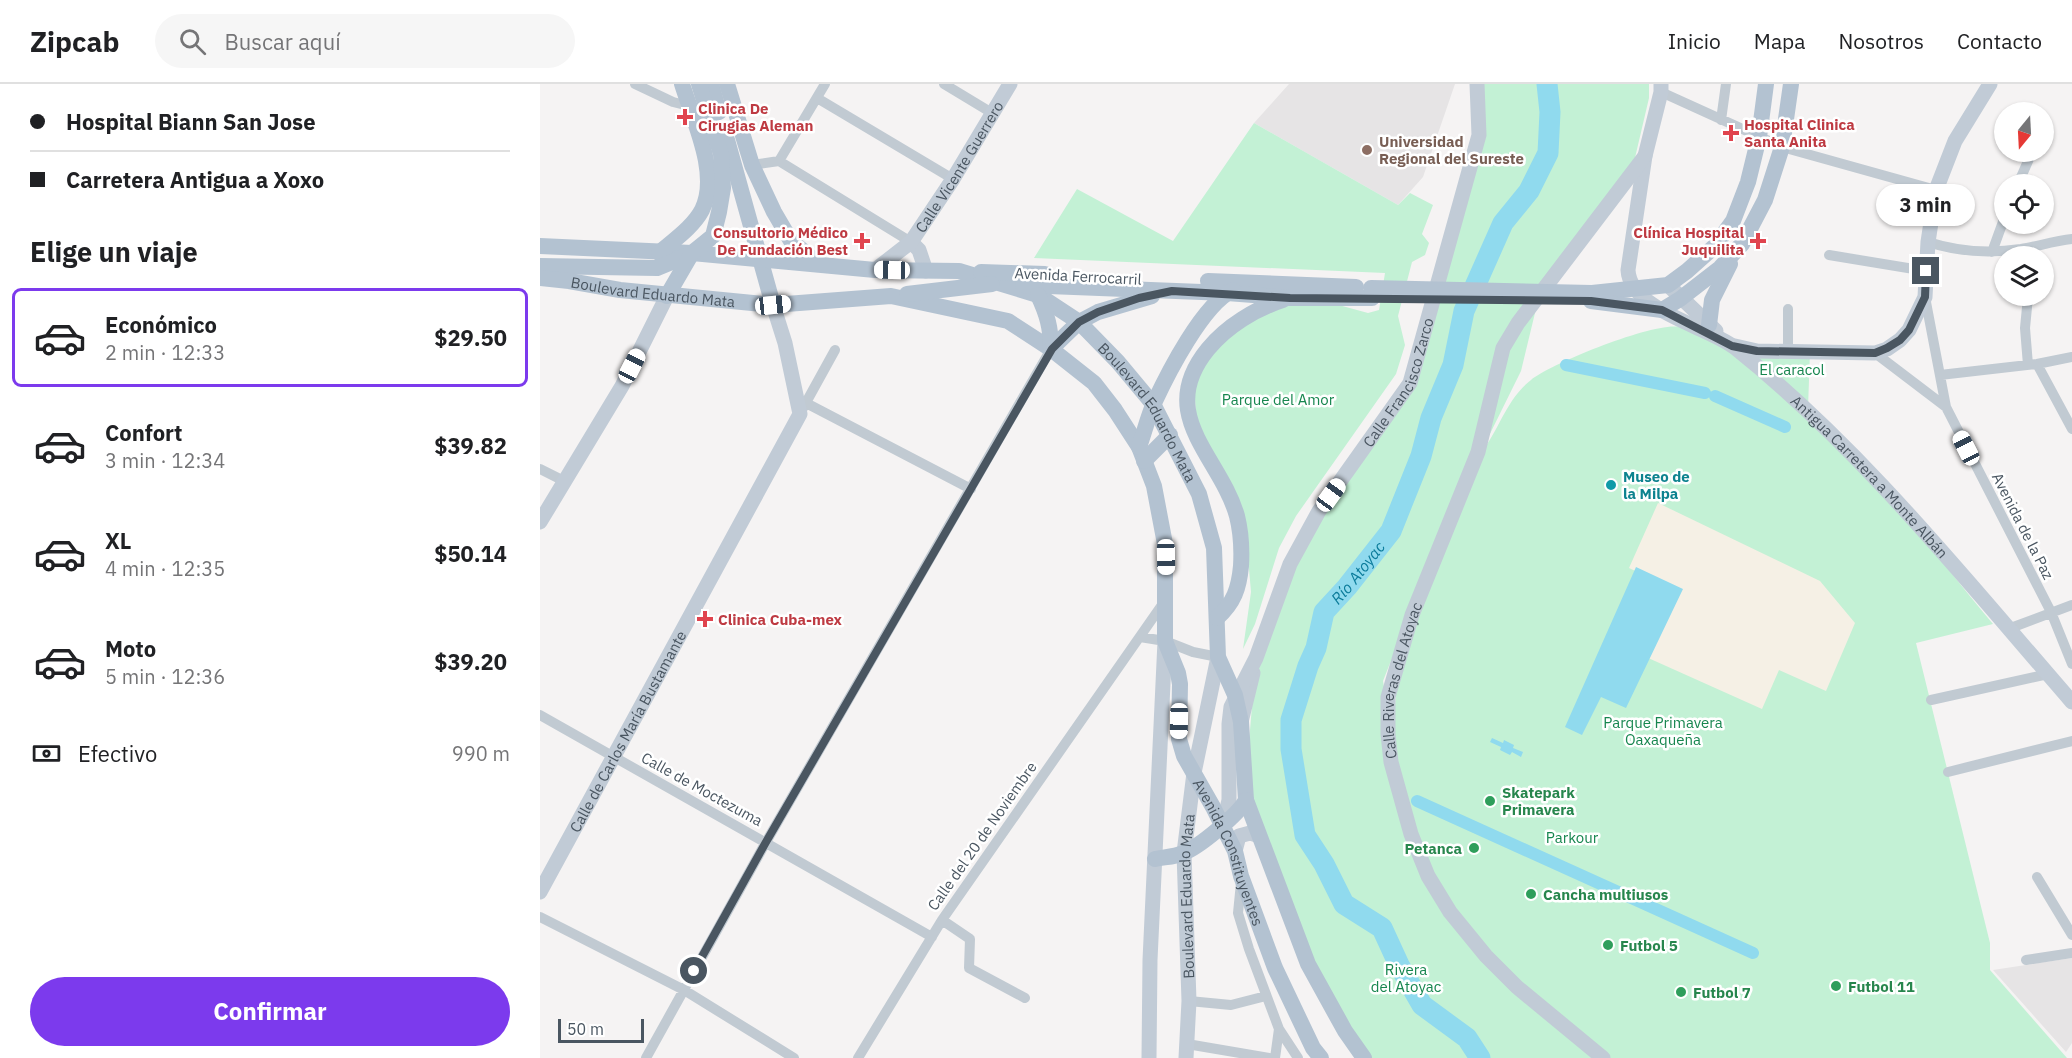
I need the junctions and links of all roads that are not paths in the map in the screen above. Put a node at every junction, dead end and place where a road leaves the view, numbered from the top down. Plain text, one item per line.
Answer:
1 (635, 84) edge
2 (682, 84) edge
3 (699, 84) edge
4 (711, 84) edge
5 (727, 84) edge
6 (825, 84) edge
7 (944, 84) edge
8 (1010, 84) edge
9 (1477, 84) edge
10 (1726, 84) edge
11 (1767, 84) edge
12 (1791, 84) edge
13 (1990, 84) edge
14 (1661, 88) edge
15 (817, 98) junction
16 (689, 106) junction
17 (992, 113) junction
18 (1721, 120) junction
19 (1759, 137) junction
20 (1782, 147) junction
21 (1645, 156) junction
22 (779, 161) junction
23 (752, 165) junction
24 (953, 179) junction
25 (1936, 190) junction
26 (1999, 234) edge
27 (2072, 239) edge
28 (911, 242) junction
29 (1928, 242) junction
30 (1742, 244) junction
31 (540, 246) edge
32 (1992, 252) junction
33 (659, 253) junction
34 (692, 253) junction
35 (1829, 255) dead end
36 (760, 258) junction
37 (820, 264) junction
38 (540, 266) edge
39 (875, 270) junction
40 (926, 271) junction
41 (959, 271) junction
42 (1926, 271) junction
43 (540, 278) edge
44 (1250, 282) junction
45 (998, 284) junction
46 (1668, 285) junction
47 (1635, 290) junction
48 (1172, 291) junction
49 (1227, 293) junction
50 (1372, 293) junction
51 (1038, 295) junction
52 (667, 296) junction
53 (891, 296) junction
54 (1591, 297) junction
55 (1925, 297) junction
56 (1290, 298) junction
57 (1680, 299) junction
58 (773, 305) junction
59 (2027, 306) edge
60 (1788, 309) dead end
61 (1662, 310) junction
62 (1079, 322) junction
63 (1709, 325) junction
64 (1732, 346) junction
65 (1052, 349) junction
66 (835, 350) dead end
67 (1788, 351) junction
68 (1875, 353) junction
69 (2072, 357) edge
70 (2032, 365) junction
71 (1940, 375) junction
72 (1154, 404) junction
73 (1946, 407) junction
74 (803, 408) junction
75 (2072, 429) edge
76 (1170, 435) junction
77 (1142, 454) junction
78 (540, 469) edge
79 (564, 481) junction
80 (971, 489) junction
81 (540, 522) edge
82 (1166, 599) junction
83 (2072, 605) edge
84 (2051, 612) junction
85 (1217, 618) junction
86 (2008, 629) junction
87 (1140, 637) junction
88 (1165, 641) junction
89 (1218, 657) junction
90 (1256, 658) junction
91 (2072, 664) edge
92 (2048, 674) junction
93 (1235, 696) junction
94 (1930, 700) dead end
95 (2072, 702) edge
96 (540, 715) edge
97 (1241, 722) junction
98 (2072, 741) edge
99 (614, 758) junction
100 (1948, 772) dead end
101 (1194, 773) junction
102 (1246, 800) junction
103 (1223, 826) junction
104 (1259, 836) junction
105 (766, 842) junction
106 (1235, 851) junction
107 (1184, 853) junction
108 (1155, 859) junction
109 (1241, 876) junction
110 (2037, 877) dead end
111 (540, 892) edge
112 (540, 916) edge
113 (942, 920) junction
114 (2072, 935) edge
115 (932, 937) junction
116 (2072, 953) edge
117 (2026, 960) dead end
118 (684, 990) junction
119 (1266, 996) junction
120 (1025, 998) dead end
121 (1189, 1001) junction
122 (1279, 1029) junction
123 (1187, 1051) edge
124 (646, 1058) edge
125 (794, 1058) edge
126 (858, 1058) edge
127 (1149, 1058) edge
128 (1269, 1058) edge
129 (1275, 1058) edge
130 (1298, 1058) edge
131 (1321, 1058) edge
132 (1364, 1058) edge
133 (1603, 1058) edge

1 - 16 street
2 - 16 main road
3 - 34 main road
4 - 36 main road
5 - 23 main road
6 - 15 street
7 - 17 street
8 - 17 street, Calle Vicente Guerrero
9 - 90 street, Calle Francisco Zarco
10 - 18 street
11 - 19 main road
12 - 20 main road
13 - 25 street
14 - 18 street
14 - 21 street
15 - 22 street
15 - 24 street
16 - 33 main road
17 - 24 street, Calle Vicente Guerrero
18 - 19 street
19 - 20 street
19 - 46 main road
20 - 25 street
20 - 30 main road
21 - 47 street
21 - 133 street, Calle Riveras del Atoyac
22 - 23 street
22 - 28 street
23 - 37 main road
24 - 28 street, Calle Vicente Guerrero
25 - 29 street
26 - 32 street
27 - 32 street
28 - 39 street, Calle Vicente Guerrero
28 - 40 street
29 - 32 street
29 - 42 street
30 - 57 main road
30 - 63 main road
31 - 33 main road, Boulevard Eduardo Mata
33 - 34 main road, Boulevard Eduardo Mata
34 - 36 main road, Boulevard Eduardo Mata
34 - 38 main road
34 - 52 main road
35 - 42 street
36 - 37 main road, Boulevard Eduardo Mata
36 - 58 main road
37 - 39 main road, Boulevard Eduardo Mata
39 - 40 main road, Boulevard Eduardo Mata
40 - 41 main road, Boulevard Eduardo Mata
41 - 44 main road, Avenida Ferrocarril
41 - 45 main road, Boulevard Eduardo Mata
42 - 55 street
43 - 52 main road, Boulevard Eduardo Mata
44 - 49 main road
44 - 50 main road, Avenida Ferrocarril
45 - 48 main road, Avenida Ferrocarril
45 - 51 main road, Boulevard Eduardo Mata
45 - 53 main road, Avenida Ferrocarril
46 - 47 main road
46 - 57 street
47 - 54 main road
47 - 61 street, Antigua Carretera a Monte Albán
48 - 49 main road, Avenida Ferrocarril
48 - 62 main road
49 - 56 main road, Avenida Ferrocarril
49 - 72 main road
50 - 54 main road, Avenida Ferrocarril, bridge
50 - 56 main road, Avenida Ferrocarril
51 - 62 main road, Boulevard Eduardo Mata
51 - 65 main road
52 - 58 main road, Boulevard Eduardo Mata
52 - 79 street
53 - 58 main road, Boulevard Eduardo Mata
53 - 65 main road, Boulevard Eduardo Mata
54 - 61 main road
55 - 68 street
55 - 71 street, Avenida de la Paz
56 - 85 main road
57 - 61 main road
57 - 63 street
58 - 74 street
59 - 70 street
60 - 67 street
61 - 64 street, Antigua Carretera a Monte Albán
62 - 65 main road
62 - 72 main road, Boulevard Eduardo Mata
63 - 64 street
64 - 67 street
64 - 86 street, Antigua Carretera a Monte Albán
65 - 77 main road, Boulevard Eduardo Mata
65 - 80 street
66 - 74 street, Calle de Carlos María Bustamante
67 - 68 street
68 - 73 street
69 - 70 street
70 - 71 street
70 - 75 street
71 - 73 street, Avenida de la Paz
72 - 76 main road, Boulevard Eduardo Mata
72 - 77 main road
73 - 84 street, Avenida de la Paz
74 - 80 street
74 - 99 street, Calle de Carlos María Bustamante
76 - 77 main road
76 - 85 main road, Boulevard Eduardo Mata
77 - 82 main road, Boulevard Eduardo Mata
78 - 79 street
79 - 81 street
80 - 105 street
82 - 87 street, Calle del 20 de Noviembre
82 - 88 main road, Boulevard Eduardo Mata
83 - 84 street
84 - 86 street
84 - 91 street, Avenida de la Paz
85 - 89 main road, Boulevard Eduardo Mata
86 - 92 street, Antigua Carretera a Monte Albán
87 - 88 street
87 - 113 street, Calle del 20 de Noviembre
88 - 89 street
88 - 101 main road, Avenida Constituyentes
88 - 108 street, Boulevard Eduardo Mata
89 - 93 main road
89 - 101 street, Boulevard Eduardo Mata
90 - 93 street, Calle Francisco Zarco
90 - 97 street, Calle Francisco Zarco
92 - 94 street
92 - 95 street, Antigua Carretera a Monte Albán
93 - 97 main road
93 - 103 street, Calle Francisco Zarco
96 - 99 street, Calle de Moctezuma
97 - 102 main road
98 - 100 street
99 - 105 street, Calle de Moctezuma
99 - 111 street, Calle de Carlos María Bustamante
101 - 103 main road, Avenida Constituyentes
101 - 107 street, Boulevard Eduardo Mata
102 - 103 main road
102 - 104 main road
103 - 106 main road, Avenida Constituyentes
103 - 107 main road
104 - 106 street
104 - 132 main road
105 - 115 street, Calle de Moctezuma
105 - 118 street
106 - 109 main road, Avenida Constituyentes
107 - 108 main road
107 - 121 street, Boulevard Eduardo Mata
108 - 127 street, Boulevard Eduardo Mata
109 - 119 street
109 - 131 main road, Avenida Constituyentes
110 - 114 street
112 - 118 street
113 - 115 street, Calle del 20 de Noviembre
113 - 120 street
115 - 126 street, Calle del 20 de Noviembre
116 - 117 street
118 - 124 street
118 - 125 street
119 - 121 street
119 - 122 street
121 - 123 street, Boulevard Eduardo Mata
122 - 129 street
122 - 130 street
123 - 128 street

